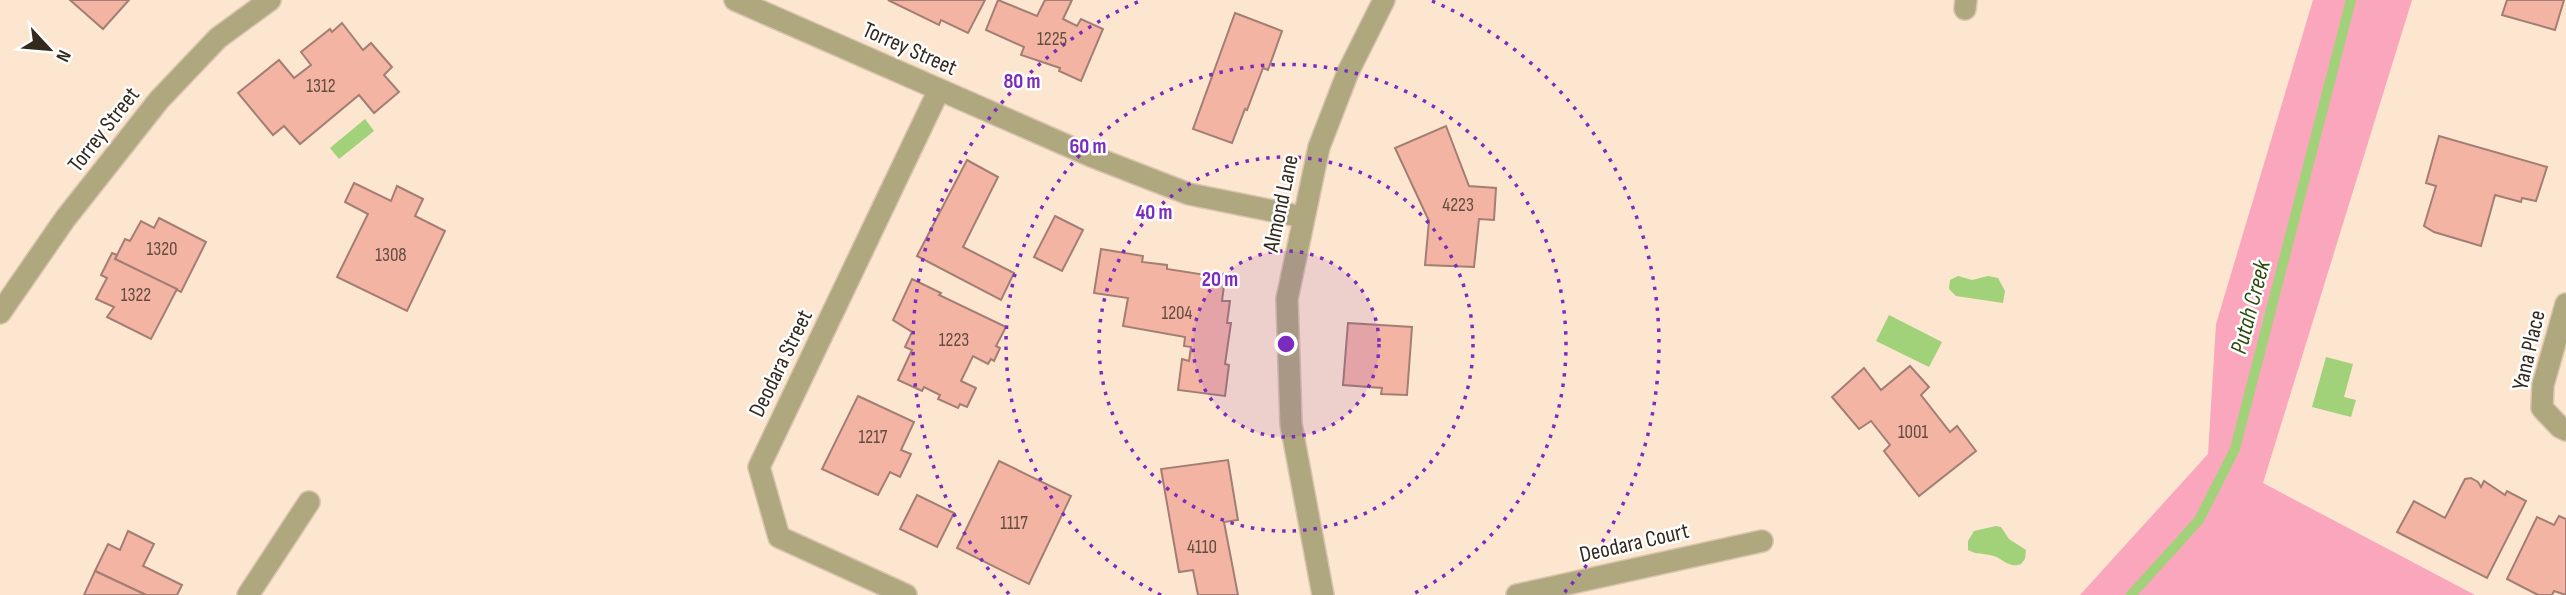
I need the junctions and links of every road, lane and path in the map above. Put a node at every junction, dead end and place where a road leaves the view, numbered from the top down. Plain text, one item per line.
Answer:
1 (270, 0) edge
2 (735, 0) edge
3 (1384, 0) edge
4 (939, 90) junction
5 (1303, 217) junction
6 (2566, 304) edge
7 (0, 313) edge
8 (2566, 429) edge
9 (309, 502) dead end
10 (1762, 541) dead end
11 (248, 595) edge
12 (906, 595) edge
13 (1323, 595) edge
14 (1517, 595) edge

1 - 7 street, Torrey Street
2 - 4 street, Torrey Street
3 - 5 street, Almond Lane
4 - 5 street, Torrey Street
4 - 12 street, Deodara Street
5 - 13 street, Almond Lane
6 - 8 street, Yana Place
9 - 11 street
10 - 14 street, Deodara Court

